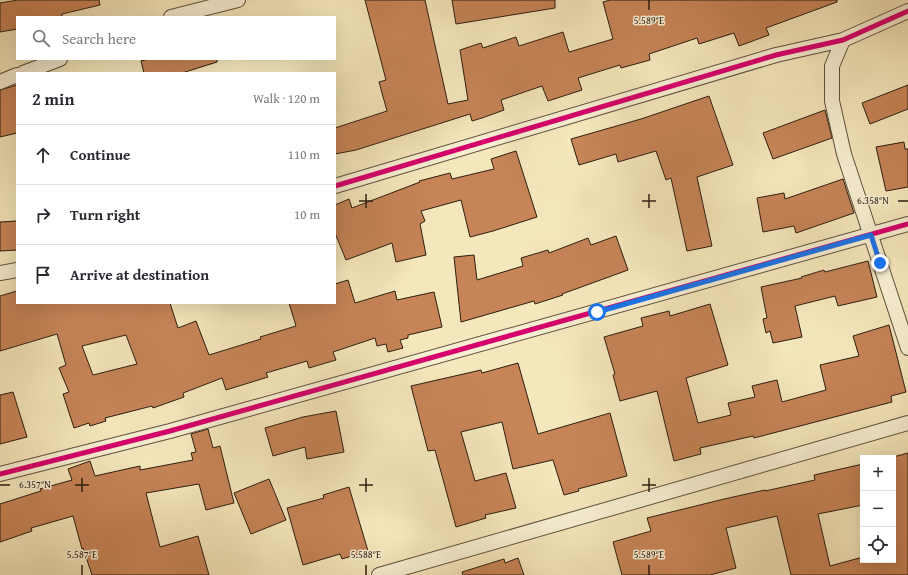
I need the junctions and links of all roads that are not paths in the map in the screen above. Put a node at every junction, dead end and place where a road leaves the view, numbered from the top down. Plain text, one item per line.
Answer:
1 (238, 0) edge
2 (908, 11) edge
3 (175, 16) edge
4 (843, 40) junction
5 (57, 60) edge
6 (26, 72) edge
7 (16, 75) edge
8 (0, 82) edge
9 (336, 186) edge
10 (908, 224) edge
11 (871, 235) junction
12 (16, 270) edge
13 (0, 273) edge
14 (908, 348) edge
15 (908, 423) edge
16 (0, 474) edge
17 (379, 575) edge

1 - 3 street
2 - 4 street
4 - 9 street
4 - 11 street
5 - 6 street
7 - 8 street
10 - 11 street
11 - 14 street
11 - 16 street
12 - 13 street
15 - 17 street

